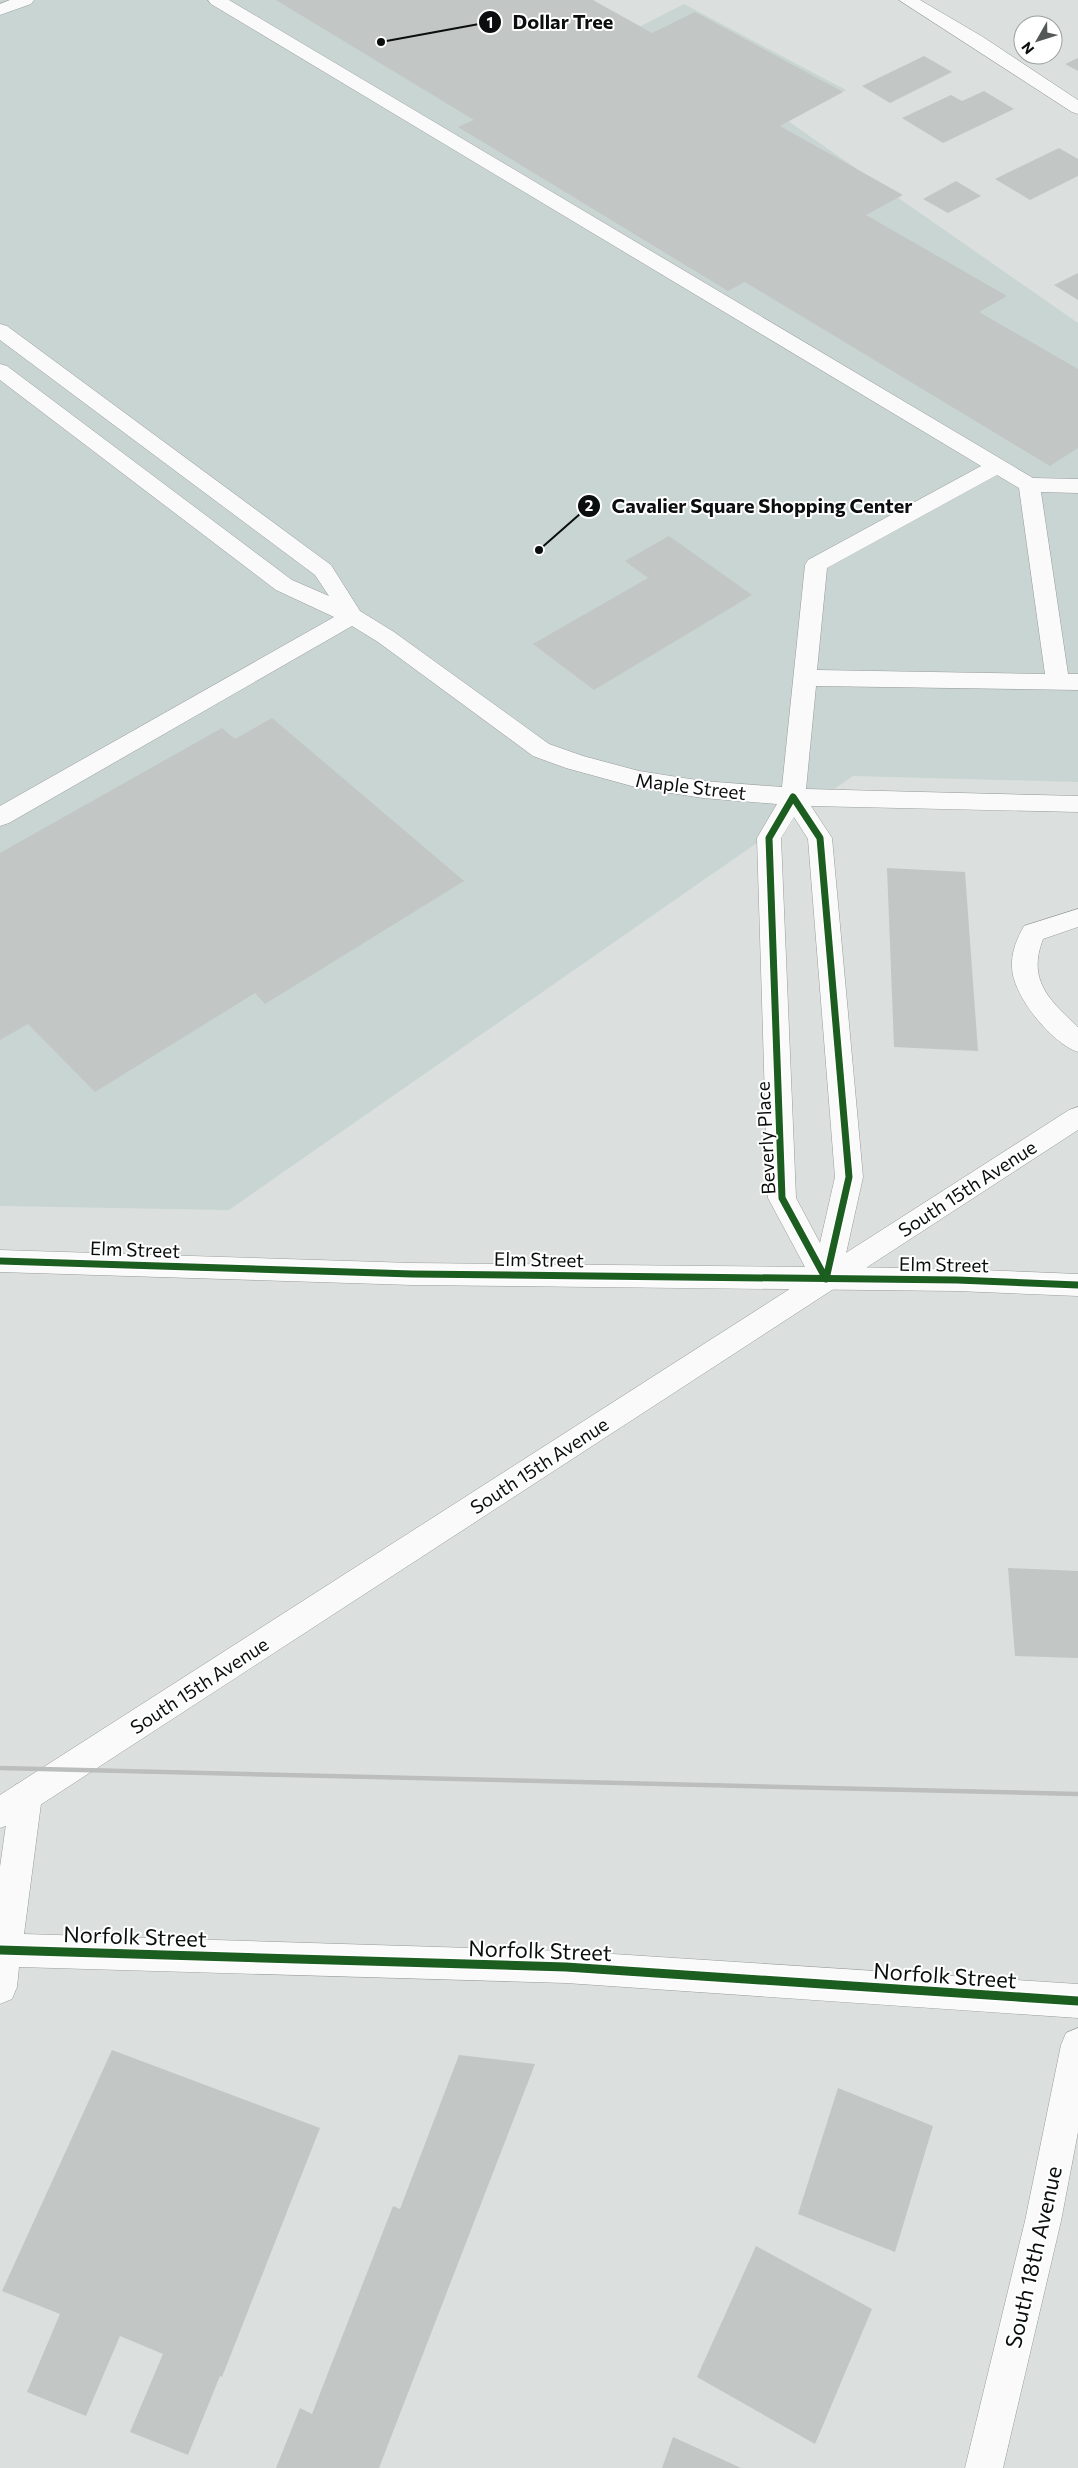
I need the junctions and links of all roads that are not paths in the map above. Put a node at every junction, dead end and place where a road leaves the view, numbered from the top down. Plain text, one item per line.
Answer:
1 (25, 0) edge
2 (217, 0) edge
3 (908, 0) edge
4 (0, 10) edge
5 (1078, 108) edge
6 (0, 330) edge
7 (0, 370) edge
8 (997, 466) junction
9 (1029, 485) junction
10 (1078, 486) edge
11 (352, 616) junction
12 (804, 678) junction
13 (1068, 682) edge
14 (793, 797) junction
15 (1078, 804) edge
16 (0, 817) edge
17 (1078, 918) edge
18 (1078, 1042) edge
19 (1078, 1117) edge
20 (0, 1261) edge
21 (826, 1279) junction
22 (1078, 1285) edge
23 (13, 1804) edge
24 (3, 1950) edge
25 (0, 1987) edge
26 (1078, 2001) edge
27 (1078, 2044) edge
28 (984, 2468) edge

1 - 4 street
2 - 8 street
3 - 5 street
6 - 11 street
7 - 11 street, Maple Street
8 - 9 street
8 - 12 street
9 - 10 street
9 - 13 street
11 - 14 street, Maple Street
11 - 16 street
12 - 13 street
12 - 14 street
14 - 15 street, Maple Street
14 - 21 street
14 - 21 street, Beverly Place
17 - 18 street
19 - 21 street, South 15th Avenue
20 - 21 street, Elm Street
21 - 22 street, Elm Street
21 - 23 street, South 15th Avenue
23 - 24 street
24 - 25 street
24 - 26 street, Norfolk Street
27 - 28 street, South 18th Avenue

